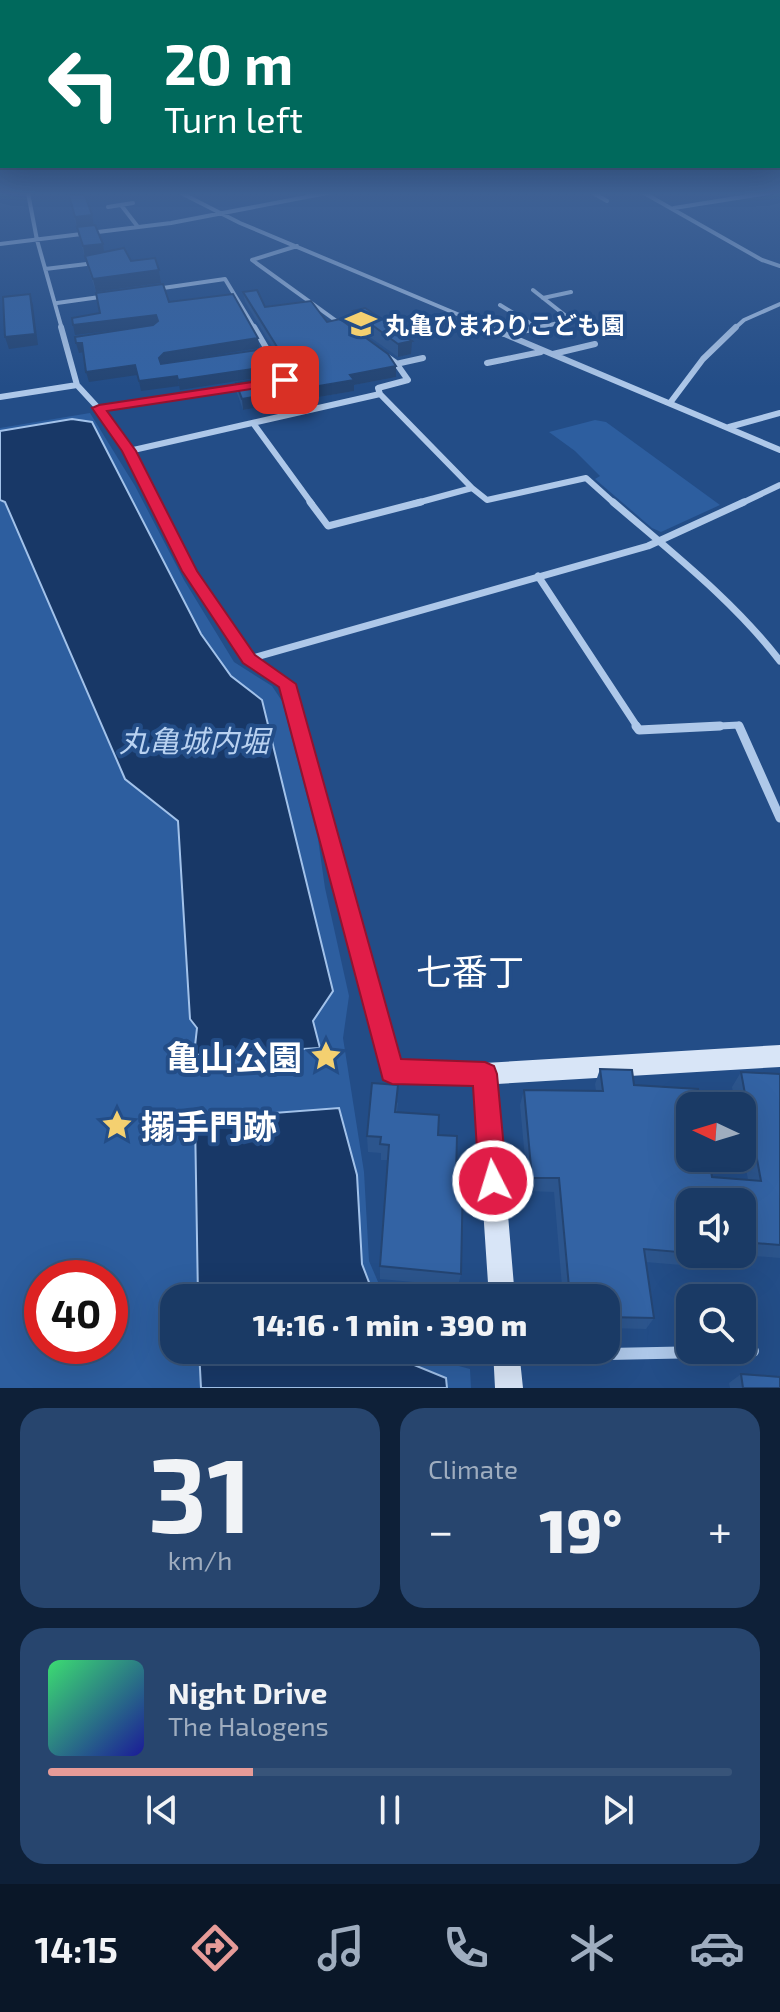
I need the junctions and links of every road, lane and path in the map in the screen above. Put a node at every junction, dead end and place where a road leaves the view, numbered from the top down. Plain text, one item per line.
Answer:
1 (42, 258) edge
2 (259, 258) edge
3 (325, 258) edge
4 (758, 258) edge
5 (103, 262) edge
6 (780, 266) edge
7 (45, 269) junction
8 (148, 290) edge
9 (533, 290) dead end
10 (571, 292) dead end
11 (118, 294) edge
12 (543, 298) junction
13 (57, 303) junction
14 (780, 304) edge
15 (500, 305) dead end
16 (346, 328) edge
17 (539, 329) junction
18 (503, 335) junction
19 (595, 344) dead end
20 (544, 351) junction
21 (269, 352) junction
22 (383, 354) edge
23 (552, 354) junction
24 (254, 355) edge
25 (423, 358) dead end
26 (487, 363) dead end
27 (396, 364) junction
28 (299, 378) edge
29 (285, 380) junction
30 (271, 382) edge
31 (77, 385) junction
32 (257, 385) edge
33 (380, 394) junction
34 (0, 397) edge
35 (670, 403) junction
36 (99, 408) junction
37 (780, 413) edge
38 (253, 423) junction
39 (729, 427) junction
40 (780, 450) edge
41 (129, 451) junction
42 (780, 485) edge
43 (472, 488) junction
44 (658, 542) junction
45 (538, 576) junction
46 (249, 659) junction
47 (780, 661) edge
48 (780, 818) edge
49 (780, 1056) edge
50 (485, 1074) junction
51 (501, 1284) edge
52 (620, 1352) edge
53 (676, 1352) edge
54 (508, 1364) edge
55 (509, 1388) edge

1 - 7 street
2 - 16 street
3 - 18 street
4 - 6 street
5 - 7 street
7 - 13 street
8 - 21 street
9 - 12 street
10 - 12 street
11 - 13 street
12 - 17 street
13 - 31 street
14 - 35 street
15 - 17 street
17 - 18 street
18 - 20 street
19 - 23 street
20 - 23 street
20 - 26 street
21 - 24 street
21 - 29 street
22 - 27 street
23 - 35 street
25 - 27 street
27 - 33 street
28 - 29 street
29 - 30 street
31 - 34 street
31 - 36 street
32 - 36 street
33 - 38 street
33 - 43 street
35 - 39 street
36 - 41 street
37 - 39 street
38 - 41 street
38 - 43 street
39 - 40 street
41 - 46 street
42 - 44 street
43 - 44 street
44 - 45 street
44 - 47 street
45 - 46 street
45 - 48 street
46 - 50 street
49 - 50 street
50 - 51 street
52 - 53 street
54 - 55 street

